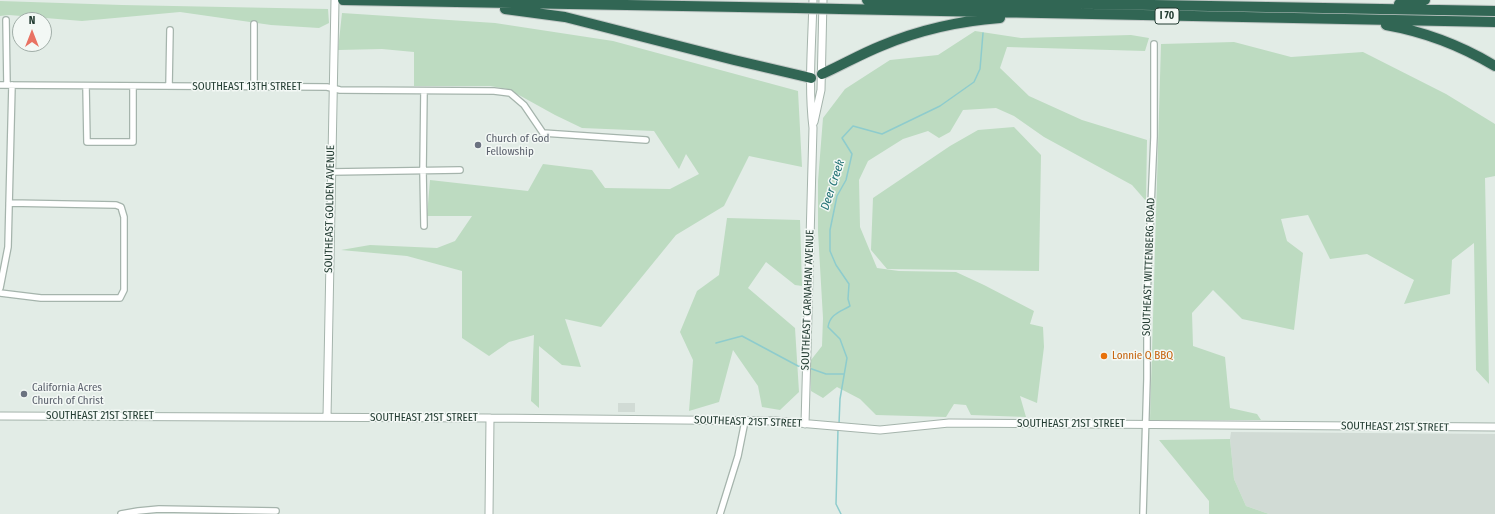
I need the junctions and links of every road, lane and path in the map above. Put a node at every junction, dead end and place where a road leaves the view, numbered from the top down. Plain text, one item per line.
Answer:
1 (334, 0) edge
2 (343, 0) edge
3 (813, 0) edge
4 (824, 0) edge
5 (867, 0) edge
6 (1059, 0) edge
7 (1425, 0) edge
8 (417, 1) junction
9 (1088, 4) junction
10 (1363, 8) junction
11 (1495, 11) edge
12 (1059, 13) junction
13 (1340, 19) junction
14 (6, 20) dead end
15 (1495, 22) edge
16 (254, 24) dead end
17 (170, 30) dead end
18 (1154, 44) dead end
19 (1495, 66) edge
20 (822, 74) junction
21 (811, 78) junction
22 (0, 85) edge
23 (9, 85) junction
24 (86, 86) junction
25 (133, 86) junction
26 (169, 86) junction
27 (254, 87) junction
28 (333, 89) junction
29 (424, 91) junction
30 (813, 128) junction
31 (646, 140) dead end
32 (460, 170) dead end
33 (422, 171) junction
34 (331, 172) junction
35 (9, 203) junction
36 (424, 226) dead end
37 (0, 288) edge
38 (0, 293) edge
39 (0, 416) edge
40 (327, 417) junction
41 (490, 418) junction
42 (745, 421) junction
43 (805, 424) junction
44 (1146, 425) junction
45 (1495, 427) edge
46 (276, 511) dead end
47 (121, 514) edge
48 (489, 514) edge
49 (720, 514) edge
50 (1143, 514) edge

1 - 28 street, SOUTHEAST GOLDEN AVENUE
2 - 8 highway, I 70
3 - 21 street, SOUTHEAST CARNAHAN AVENUE
4 - 20 street, SOUTHEAST CARNAHAN AVENUE
5 - 9 highway, I 70
6 - 9 highway
7 - 10 highway
8 - 12 highway, I 70, bridge
8 - 21 highway
9 - 10 highway, I 70
10 - 11 highway, I 70
12 - 13 highway, I 70
12 - 20 highway
13 - 15 highway, I 70
13 - 19 highway
14 - 23 street
16 - 27 street
17 - 26 street
18 - 44 street, SOUTHEAST WITTENBERG ROAD
20 - 21 street
20 - 30 street, SOUTHEAST CARNAHAN AVENUE
21 - 30 street, SOUTHEAST CARNAHAN AVENUE
22 - 23 street, SOUTHEAST 13TH STREET
23 - 24 street, SOUTHEAST 13TH STREET
23 - 35 street
24 - 25 street, SOUTHEAST 13TH STREET
24 - 25 street
25 - 26 street, SOUTHEAST 13TH STREET
26 - 27 street, SOUTHEAST 13TH STREET
27 - 28 street, SOUTHEAST 13TH STREET
28 - 29 street, SOUTHEAST 13TH STREET
28 - 34 street, SOUTHEAST GOLDEN AVENUE
29 - 31 street, SOUTHEAST 13TH STREET
29 - 33 street
30 - 43 street, SOUTHEAST CARNAHAN AVENUE
32 - 33 street
33 - 34 street
33 - 36 street
34 - 40 street, SOUTHEAST GOLDEN AVENUE
35 - 37 street
35 - 38 street
39 - 40 street, SOUTHEAST 21ST STREET
40 - 41 street, SOUTHEAST 21ST STREET
41 - 42 street, SOUTHEAST 21ST STREET
41 - 48 street
42 - 43 street, SOUTHEAST 21ST STREET
42 - 49 street
43 - 44 street, SOUTHEAST 21ST STREET
44 - 45 street, SOUTHEAST 21ST STREET
44 - 50 street, SOUTHEAST WITTENBERG ROAD
46 - 47 street

